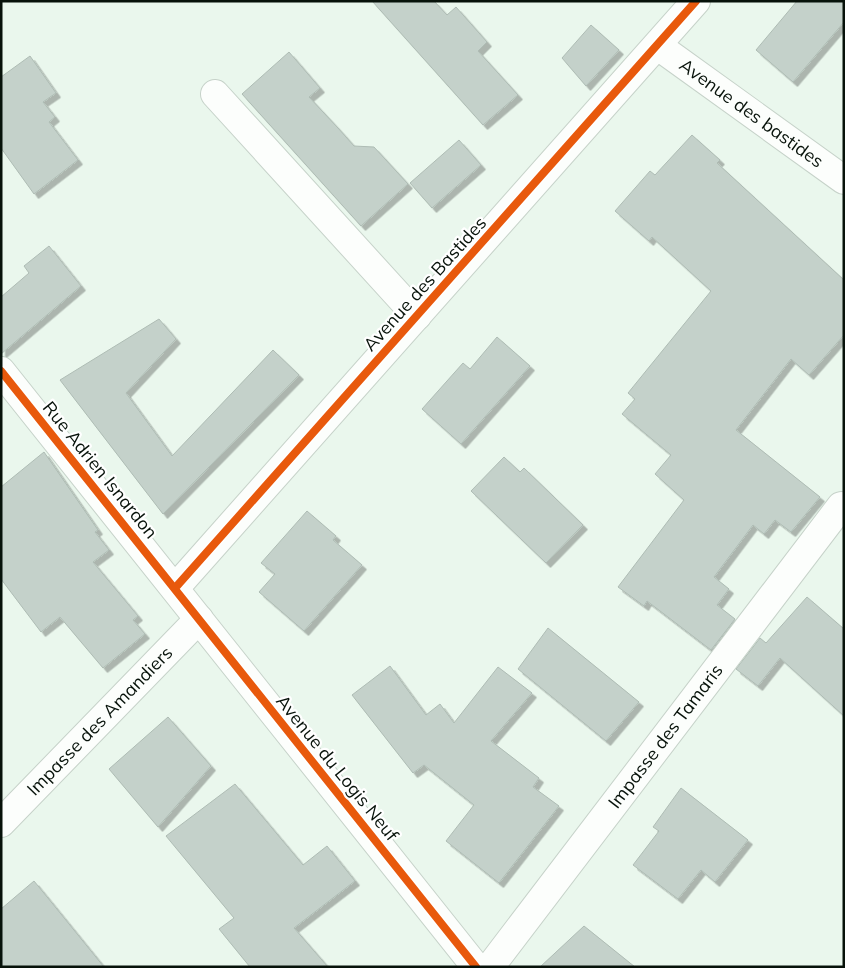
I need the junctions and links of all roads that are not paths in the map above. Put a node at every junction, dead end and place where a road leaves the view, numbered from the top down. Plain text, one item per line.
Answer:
1 (696, 1) edge
2 (658, 46) junction
3 (214, 94) dead end
4 (844, 180) edge
5 (417, 316) junction
6 (1, 372) edge
7 (841, 506) dead end
8 (176, 587) junction
9 (199, 619) junction
10 (1, 823) edge
11 (476, 967) edge
12 (490, 967) edge

1 - 2 street, Avenue des Bastides
2 - 4 street, Avenue des bastides
2 - 5 street, Avenue des Bastides
3 - 5 street
5 - 8 street, Avenue des Bastides
6 - 8 street, Rue Adrien Isnardon
7 - 12 street, Impasse des Tamaris
8 - 9 street, Avenue du Logis Neuf
9 - 10 street, Impasse des Amandiers
9 - 11 street, Avenue du Logis Neuf

